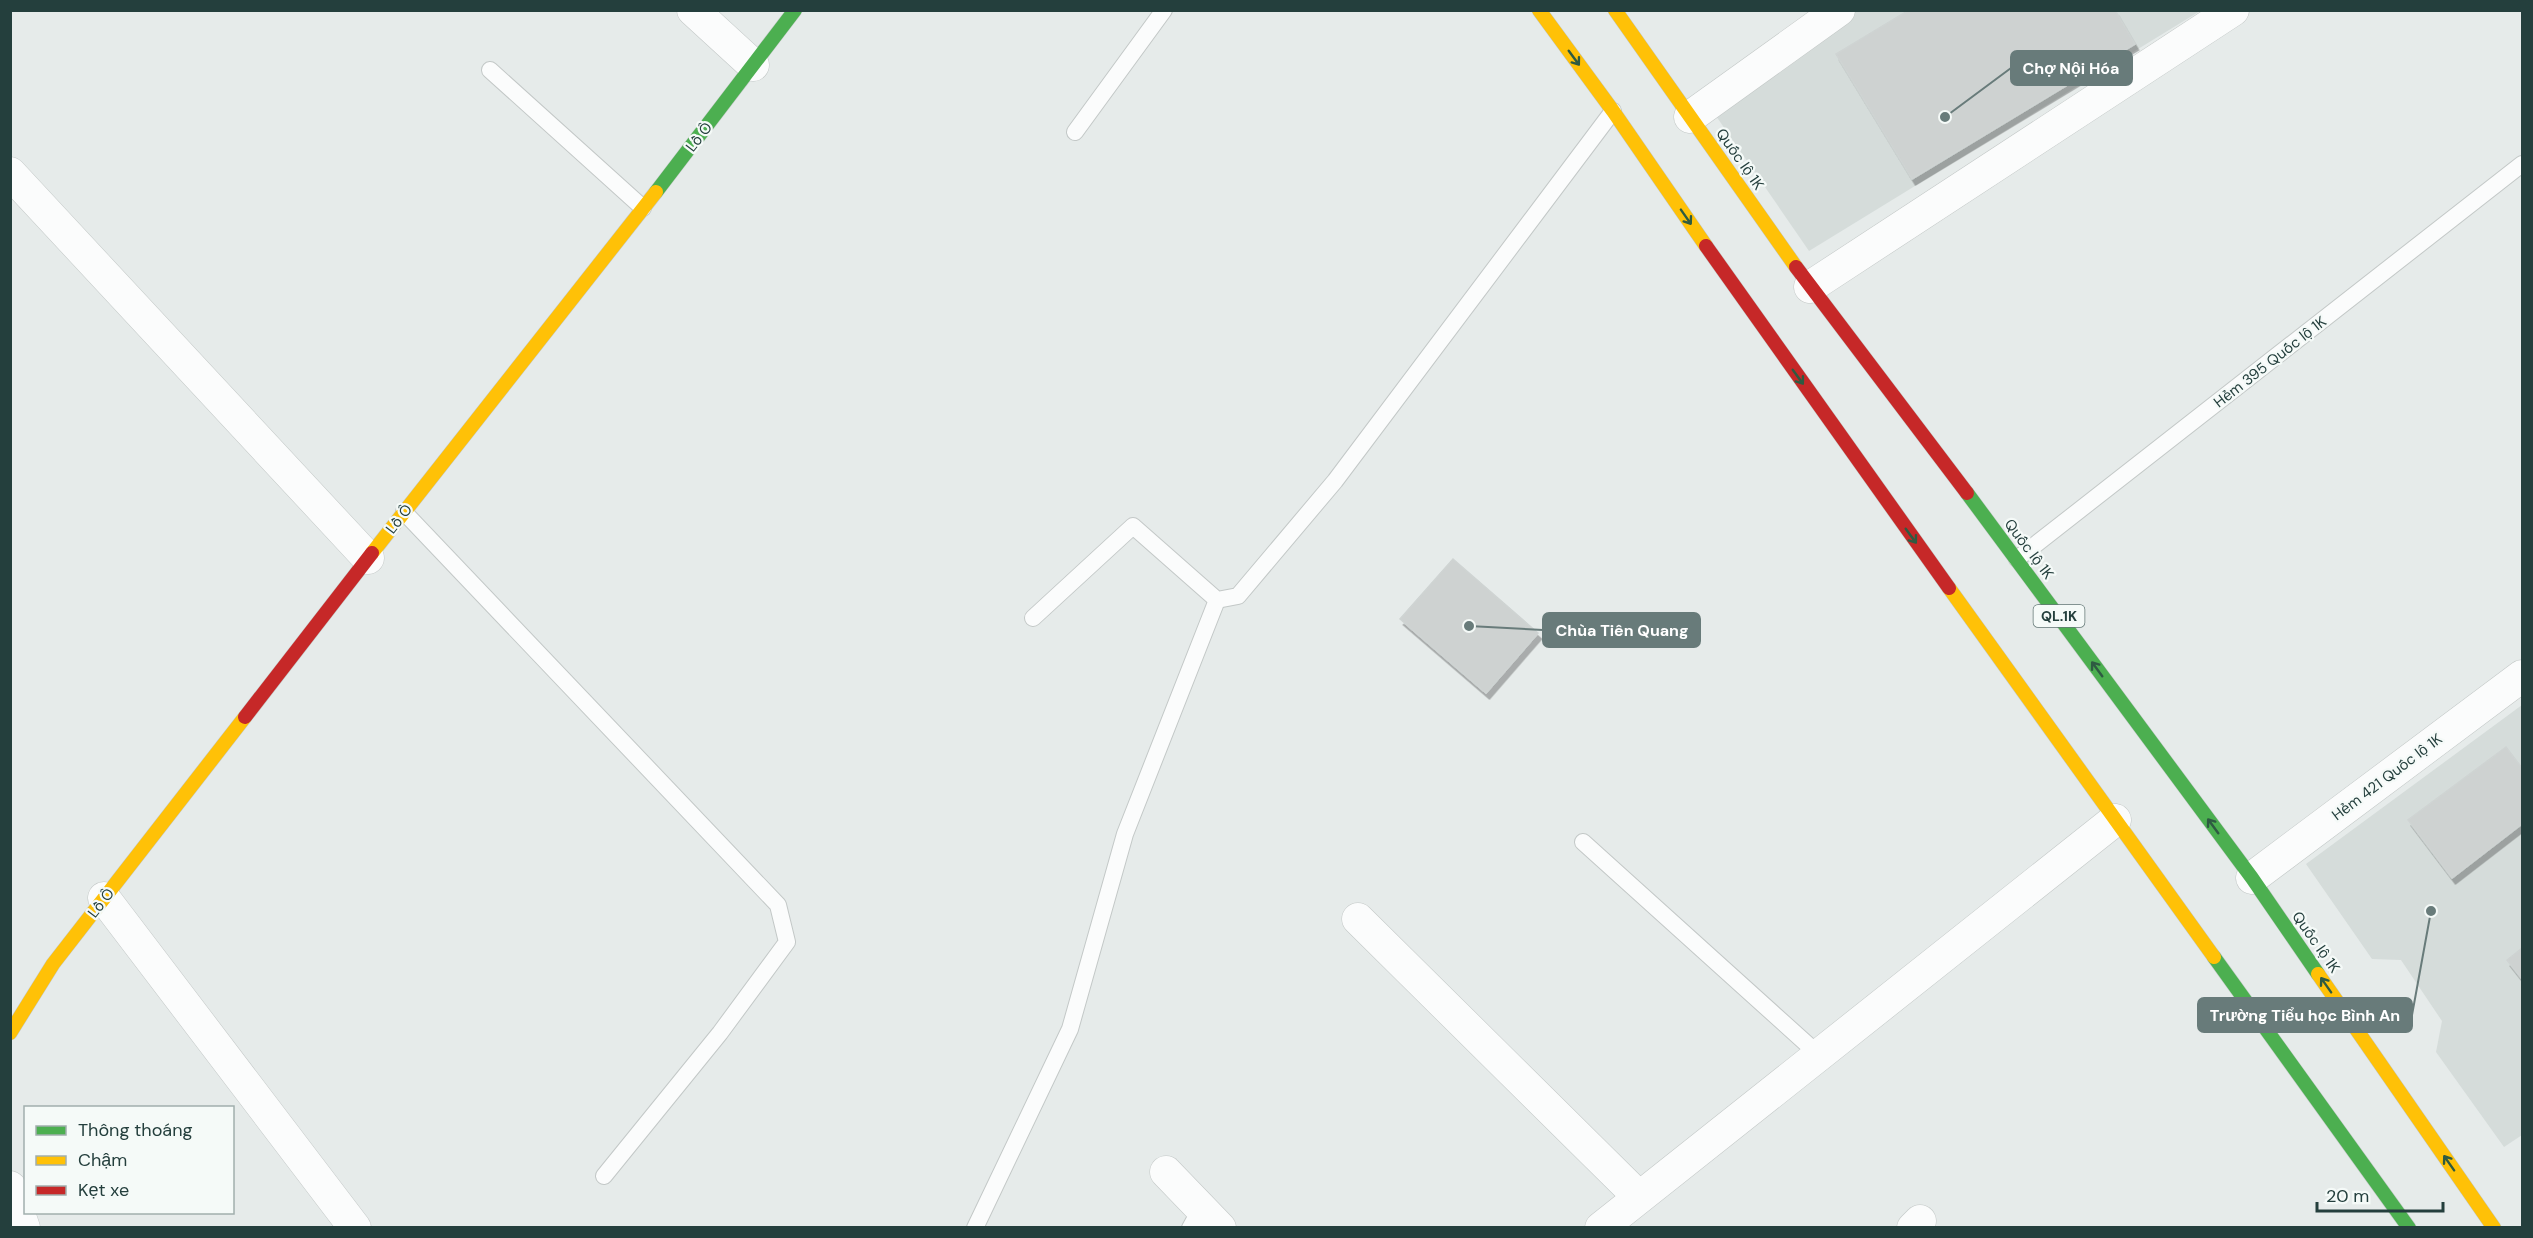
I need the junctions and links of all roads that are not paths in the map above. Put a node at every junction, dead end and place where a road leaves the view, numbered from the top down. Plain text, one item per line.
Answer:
1 (693, 10) edge
2 (795, 10) edge
3 (1164, 10) edge
4 (1539, 10) edge
5 (1615, 10) edge
6 (1839, 10) edge
7 (2233, 10) edge
8 (753, 65) junction
9 (490, 70) dead end
10 (1613, 111) junction
11 (1690, 117) junction
12 (1075, 132) dead end
13 (2523, 164) edge
14 (10, 173) edge
15 (643, 208) junction
16 (1810, 287) junction
17 (404, 512) junction
18 (368, 558) junction
19 (2016, 559) junction
20 (1217, 600) junction
21 (1033, 618) dead end
22 (2523, 676) edge
23 (2115, 820) junction
24 (1583, 842) dead end
25 (2252, 878) junction
26 (104, 898) junction
27 (1358, 919) dead end
28 (10, 1033) edge
29 (1818, 1054) junction
30 (1166, 1172) dead end
31 (604, 1176) dead end
32 (10, 1187) edge
33 (1638, 1196) junction
34 (1204, 1221) edge
35 (24, 1227) edge
36 (355, 1227) edge
37 (975, 1227) edge
38 (1601, 1227) edge
39 (2409, 1227) edge
40 (2494, 1227) edge

1 - 8 street
2 - 8 main road, Lồ Ô
3 - 12 lane
4 -> 10 main road
5 - 11 main road, Quốc lộ 1K / QL.1K
6 - 11 street
7 - 16 street
8 - 15 main road, Lồ Ô
9 - 15 lane
10 - 20 lane
10 -> 23 main road
11 - 16 main road, Quốc lộ 1K / QL.1K
13 - 19 lane, Hẻm 395 Quốc lộ 1K
14 - 18 street
15 - 17 main road, Lồ Ô
16 - 19 main road, Quốc lộ 1K / QL.1K
17 - 18 main road, Lồ Ô
17 - 31 lane
18 - 26 main road, Lồ Ô
25 -> 19 main road, Quốc lộ 1K / QL.1K
20 - 21 lane
20 - 37 lane
22 - 25 street, Hẻm 421 Quốc lộ 1K
23 - 29 street
23 - 39 main road
24 - 29 lane
40 -> 25 main road, Quốc lộ 1K / QL.1K
26 - 28 main road, Lồ Ô
26 - 36 street
27 - 33 street
29 - 33 street
30 - 34 street
32 - 35 street
33 - 38 street

